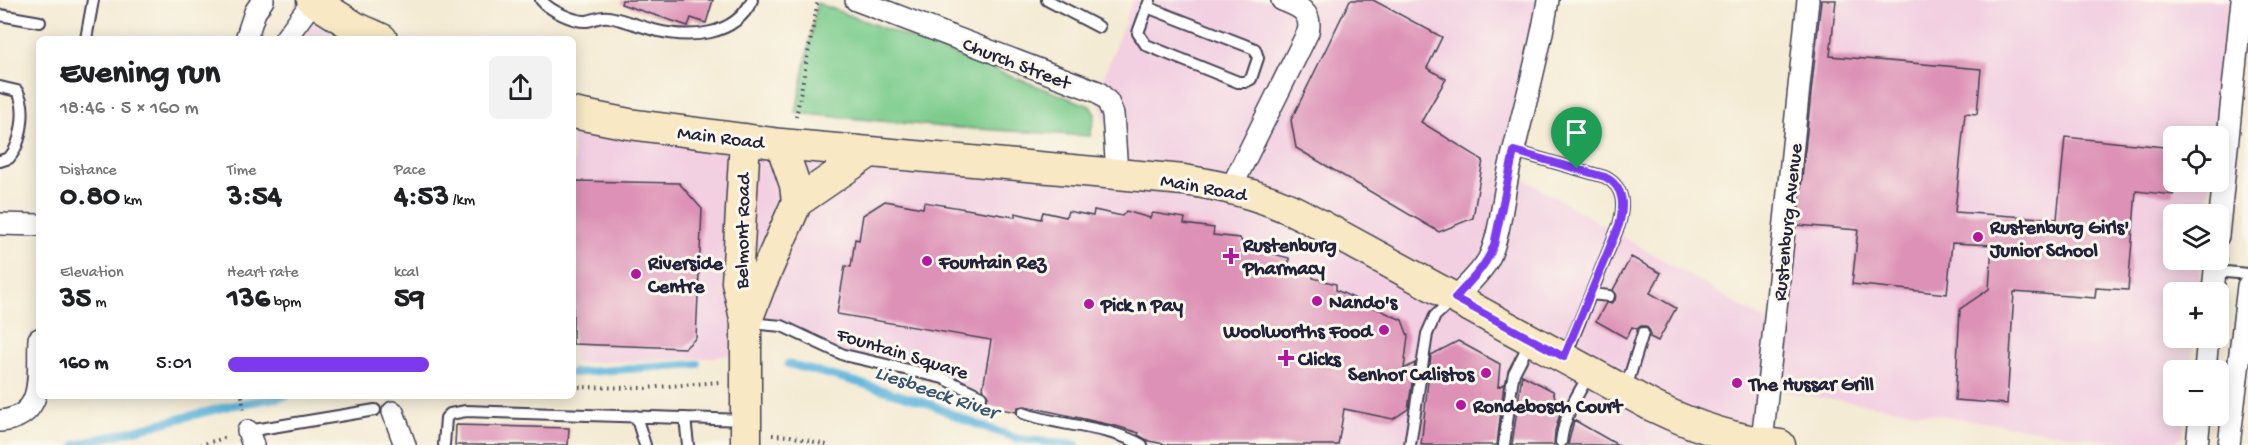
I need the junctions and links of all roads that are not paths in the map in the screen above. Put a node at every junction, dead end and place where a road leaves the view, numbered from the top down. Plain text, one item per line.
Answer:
1 (93, 0) edge
2 (263, 0) edge
3 (313, 0) edge
4 (541, 0) edge
5 (752, 0) edge
6 (856, 0) edge
7 (1047, 0) edge
8 (1282, 0) edge
9 (1548, 0) edge
10 (1808, 0) edge
11 (2242, 0) edge
12 (1149, 4) edge
13 (0, 15) edge
14 (40, 22) dead end
15 (1100, 27) dead end
16 (87, 36) edge
17 (247, 36) edge
18 (287, 36) edge
19 (375, 36) edge
20 (2241, 75) edge
21 (0, 87) edge
22 (576, 113) edge
23 (745, 139) junction
24 (782, 144) junction
25 (1514, 151) junction
26 (870, 152) junction
27 (0, 161) edge
28 (1117, 173) junction
29 (1231, 188) junction
30 (796, 202) junction
31 (2223, 204) edge
32 (0, 224) edge
33 (36, 225) edge
34 (2229, 269) edge
35 (2248, 274) edge
36 (2248, 286) edge
37 (1591, 294) junction
38 (1609, 296) dead end
39 (1455, 298) junction
40 (746, 323) junction
41 (1643, 333) dead end
42 (1532, 339) junction
43 (1564, 357) junction
44 (1591, 372) junction
45 (1624, 391) junction
46 (36, 396) edge
47 (981, 396) dead end
48 (384, 411) joint
49 (1023, 413) dead end
50 (636, 416) junction
51 (685, 418) junction
52 (0, 422) edge
53 (2199, 426) edge
54 (753, 433) edge
55 (250, 438) edge
56 (1561, 442) dead end
57 (1771, 444) edge
58 (405, 445) edge
59 (444, 445) edge
60 (645, 445) edge
61 (688, 445) edge
62 (1143, 445) edge
63 (1410, 445) edge
64 (1504, 445) edge
65 (2197, 445) edge
66 (2229, 445) edge

1 - 16 lane
2 - 17 street
3 - 18 street
3 - 19 main road
4 - 5 lane
6 - 28 street, Church Street
7 - 15 lane
8 - 29 street
9 - 25 street
10 - 57 street, Rustenburg Avenue
11 - 20 street
12 - 12 lane
13 - 14 lane
20 - 31 street
21 - 27 lane
22 - 23 main road, Main Road
23 - 24 main road, Main Road
23 - 40 main road, Belmont Road
24 - 26 main road, Main Road
24 - 30 main road
25 - 37 lane
25 - 39 street
26 - 28 main road, Main Road
26 - 30 main road
28 - 29 main road, Main Road
29 - 39 main road, Main Road
30 - 40 main road, Belmont Road
32 - 33 street
34 - 35 lane
36 - 66 street
37 - 38 lane
37 - 43 lane
39 - 42 main road, Main Road
39 - 63 lane
40 - 47 lane, Fountain Square
40 - 54 main road, Belmont Road
41 - 45 lane
42 - 43 main road, Main Road
42 - 64 lane
43 - 44 main road, Main Road
44 - 45 main road, Main Road
44 - 56 lane
45 - 57 main road, Main Road
46 - 52 street
48 - 55 lane
48 - 58 street
49 - 62 lane
50 - 51 lane
50 - 59 lane
50 - 60 lane
51 - 54 lane
51 - 61 lane
53 - 65 street

